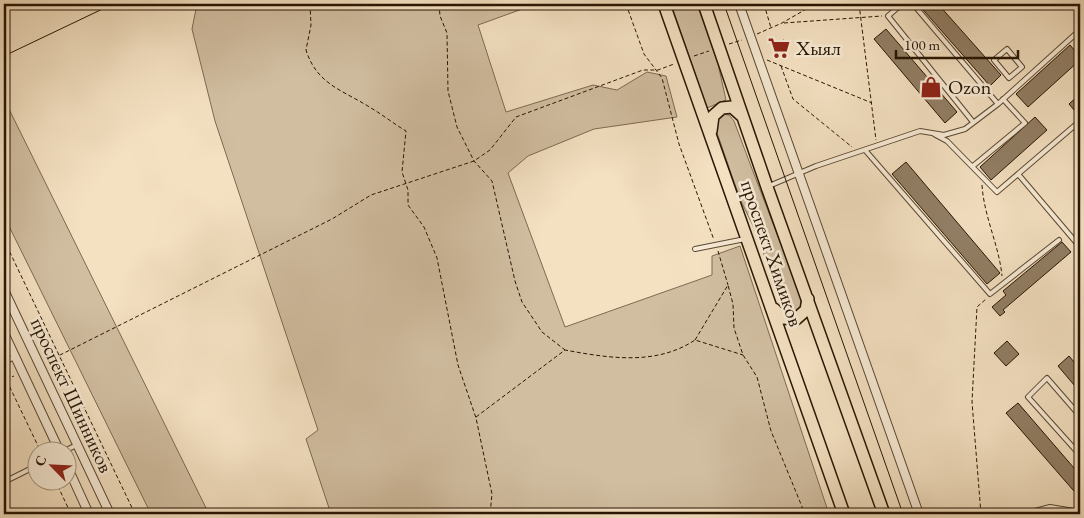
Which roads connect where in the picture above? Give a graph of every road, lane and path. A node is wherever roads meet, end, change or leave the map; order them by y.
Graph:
1 (310, 4) edge
2 (438, 4) edge
3 (626, 4) edge
4 (664, 4) edge
5 (704, 4) edge
6 (739, 4) edge
7 (764, 4) edge
8 (815, 4) edge
9 (859, 4) edge
10 (902, 4) edge
11 (913, 4) edge
12 (888, 16) junction
13 (861, 17) junction
14 (782, 23) junction
15 (772, 28) junction
16 (1078, 32) edge
17 (751, 37) junction
18 (1080, 38) edge
19 (758, 56) junction
20 (684, 60) junction
21 (781, 66) junction
22 (1021, 68) junction
23 (658, 70) junction
24 (1027, 76) junction
25 (1003, 99) junction
26 (873, 104) junction
27 (998, 104) junction
28 (743, 118) junction
29 (1080, 121) edge
30 (973, 122) junction
31 (931, 133) junction
32 (711, 137) junction
33 (876, 146) junction
34 (865, 150) junction
35 (859, 152) junction
36 (474, 161) junction
37 (973, 166) junction
38 (799, 174) junction
39 (1018, 174) junction
40 (982, 175) junction
41 (406, 184) junction
42 (767, 187) junction
43 (747, 238) junction
44 (4, 240) edge
45 (1059, 240) dead end
46 (715, 242) dead end
47 (1080, 247) edge
48 (695, 249) dead end
49 (718, 250) dead end
50 (1003, 284) junction
51 (728, 285) junction
52 (4, 290) edge
53 (990, 294) junction
54 (808, 297) junction
55 (771, 306) junction
56 (4, 333) edge
57 (695, 340) junction
58 (565, 350) junction
59 (59, 355) junction
60 (743, 355) junction
61 (15, 357) junction
62 (4, 362) edge
63 (40, 365) junction
64 (23, 373) junction
65 (4, 375) edge
66 (6, 379) junction
67 (1080, 416) edge
68 (476, 418) junction
69 (35, 440) edge
70 (54, 440) edge
71 (75, 440) edge
72 (78, 447) edge
73 (1080, 456) edge
74 (28, 470) edge
75 (4, 482) edge
76 (78, 489) edge
77 (60, 490) edge
78 (1037, 512) edge
79 (1080, 512) edge
80 (71, 514) edge
81 (90, 514) edge
82 (110, 514) edge
83 (135, 514) edge
84 (490, 514) edge
85 (804, 514) edge
86 (844, 514) edge
87 (884, 514) edge
88 (919, 514) edge
89 (981, 514) edge
90 (1023, 514) edge

1 - 41 path
2 - 36 path
3 - 23 path
4 - 20 main road, проспект Химиков
5 - 28 main road, проспект Химиков
6 - 17 street
7 - 15 path
8 - 14 path
9 - 13 path
10 - 12 lane
11 - 27 lane
12 - 13 path
12 - 30 lane
13 - 14 path
13 - 26 path
14 - 15 path
15 - 17 path
16 - 18 lane
16 - 24 lane
17 - 19 street
19 - 21 path
19 - 38 street
20 - 23 path
20 - 32 main road, проспект Химиков
21 - 26 path
21 - 35 path
22 - 22 lane
22 - 24 lane
23 - 36 path
23 - 46 path
24 - 25 lane
25 - 27 lane
25 - 37 lane
26 - 33 path
27 - 30 lane
28 - 32 main road
28 - 42 main road, проспект Химиков
29 - 39 lane
30 - 31 lane
31 - 33 lane
31 - 37 lane
32 - 43 main road, проспект Химиков
33 - 34 lane
34 - 35 lane
34 - 53 lane
35 - 38 lane
36 - 41 path
36 - 58 path
37 - 40 lane
38 - 42 lane
38 - 88 street
39 - 40 lane
39 - 47 lane
40 - 50 path
41 - 59 path
41 - 68 path
42 - 54 main road, проспект Химиков
43 - 48 lane
43 - 55 main road, проспект Химиков
44 - 59 path
45 - 50 lane
49 - 51 path
50 - 53 lane
51 - 57 path
51 - 60 path
52 - 63 street, проспект Шинников
53 - 89 path
54 - 55 main road
54 - 87 main road, проспект Химиков
55 - 86 main road, проспект Химиков
56 - 61 street, проспект Шинников
57 - 58 path
57 - 60 path
58 - 68 path
59 - 63 path
59 - 83 path
60 - 85 path
61 - 62 lane
61 - 64 street, проспект Шинников
63 - 71 street, проспект Шинников
64 - 66 path
64 - 70 street, проспект Шинников
65 - 66 path
66 - 69 path
67 - 73 lane
68 - 84 path
72 - 82 street, проспект Шинников
74 - 75 lane
76 - 81 street, проспект Шинников
77 - 80 path
78 - 79 lane
78 - 90 lane

